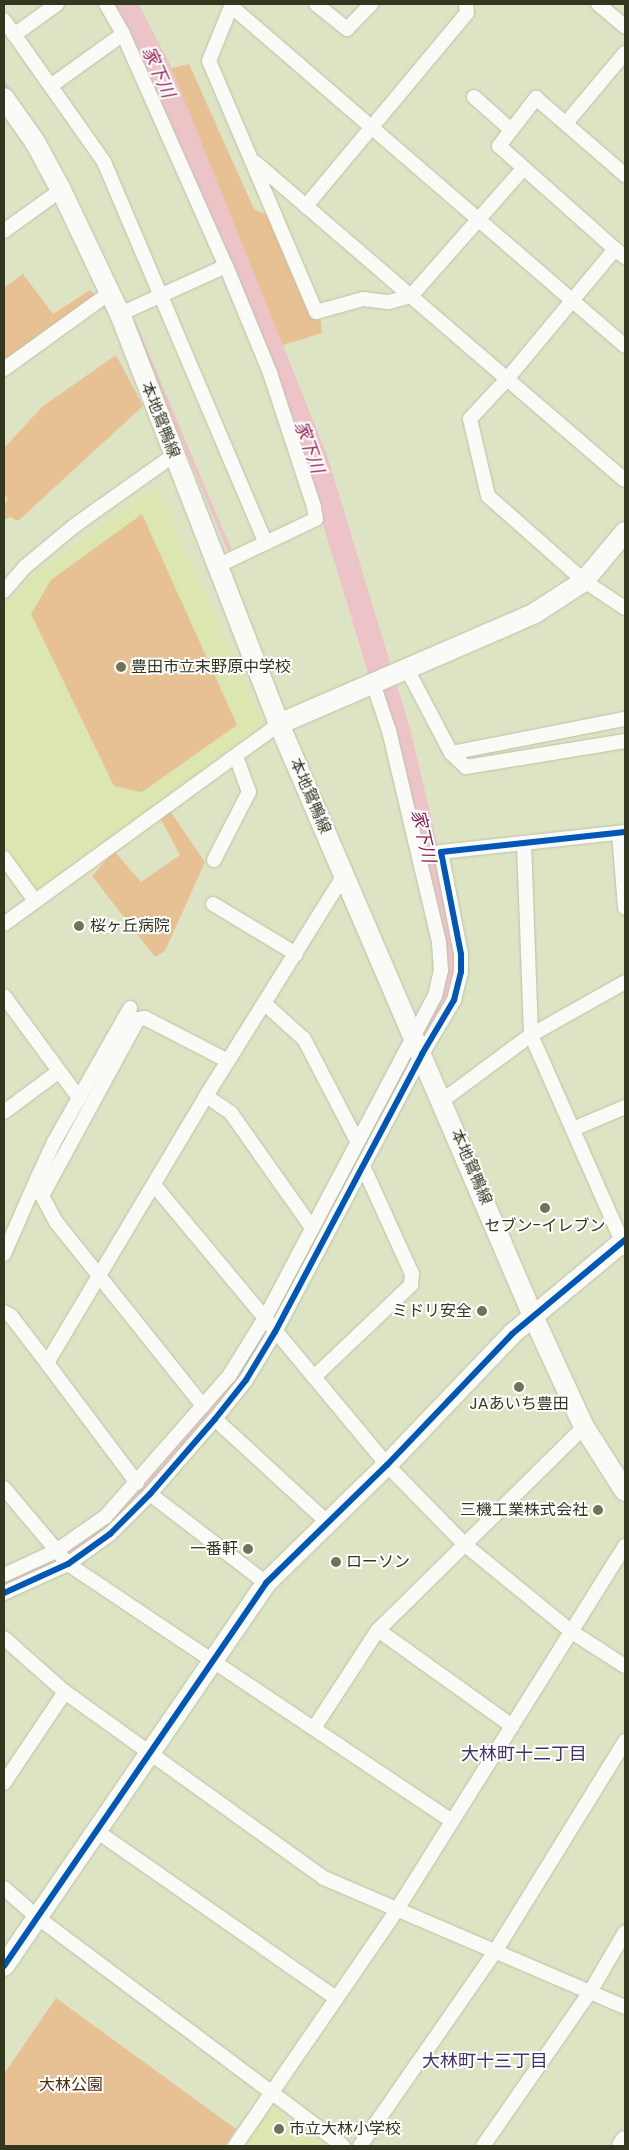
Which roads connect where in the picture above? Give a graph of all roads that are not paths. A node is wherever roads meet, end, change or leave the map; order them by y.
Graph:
1 (57, 4) edge
2 (106, 4) edge
3 (316, 4) edge
4 (370, 4) edge
5 (466, 4) edge
6 (598, 4) edge
7 (231, 5) edge
8 (4, 20) edge
9 (625, 27) edge
10 (123, 34) junction
11 (14, 35) junction
12 (625, 54) edge
13 (52, 86) junction
14 (474, 97) dead end
15 (4, 98) edge
16 (567, 122) junction
17 (372, 125) junction
18 (510, 129) junction
19 (254, 161) junction
20 (523, 170) junction
21 (625, 175) edge
22 (61, 190) junction
23 (306, 206) junction
24 (480, 219) junction
25 (4, 231) edge
26 (620, 253) edge
27 (226, 266) junction
28 (108, 294) junction
29 (162, 295) junction
30 (411, 296) junction
31 (572, 299) junction
32 (120, 314) junction
33 (625, 346) edge
34 (4, 369) edge
35 (507, 380) junction
36 (174, 455) junction
37 (625, 480) edge
38 (625, 532) edge
39 (266, 543) junction
40 (217, 566) junction
41 (584, 581) junction
42 (4, 591) edge
43 (625, 608) edge
44 (408, 671) junction
45 (373, 683) junction
46 (625, 719) edge
47 (280, 724) junction
48 (625, 741) edge
49 (452, 753) junction
50 (236, 756) junction
51 (622, 832) edge
52 (524, 843) junction
53 (4, 858) edge
54 (214, 860) dead end
55 (344, 875) junction
56 (35, 901) junction
57 (213, 904) dead end
58 (625, 908) edge
59 (4, 924) edge
60 (296, 954) junction
61 (625, 982) edge
62 (4, 996) edge
63 (266, 1004) junction
64 (130, 1008) dead end
65 (413, 1033) junction
66 (531, 1035) junction
67 (422, 1054) junction
68 (228, 1061) junction
69 (58, 1072) junction
70 (206, 1096) junction
71 (79, 1098) junction
72 (443, 1100) junction
73 (625, 1107) edge
74 (4, 1112) edge
75 (573, 1129) junction
76 (358, 1140) junction
77 (363, 1166) junction
78 (42, 1182) junction
79 (154, 1185) junction
80 (312, 1228) junction
81 (624, 1244) edge
82 (4, 1254) edge
83 (100, 1277) junction
84 (4, 1312) edge
85 (534, 1316) junction
86 (265, 1318) junction
87 (275, 1332) junction
88 (47, 1363) junction
89 (314, 1378) junction
90 (203, 1406) junction
91 (215, 1419) junction
92 (584, 1427) junction
93 (386, 1465) junction
94 (138, 1483) junction
95 (4, 1488) edge
96 (625, 1491) edge
97 (150, 1494) junction
98 (326, 1522) junction
99 (464, 1544) junction
100 (625, 1546) edge
101 (56, 1551) junction
102 (68, 1564) junction
103 (4, 1575) edge
104 (266, 1582) junction
105 (4, 1593) edge
106 (378, 1630) junction
107 (572, 1632) junction
108 (4, 1638) edge
109 (214, 1659) junction
110 (625, 1666) edge
111 (65, 1692) junction
112 (512, 1726) junction
113 (314, 1728) junction
114 (625, 1741) edge
115 (150, 1752) junction
116 (8, 1766) edge
117 (4, 1783) edge
118 (452, 1821) junction
119 (98, 1832) junction
120 (4, 1888) edge
121 (396, 1910) junction
122 (37, 1917) junction
123 (625, 1932) edge
124 (496, 1950) junction
125 (4, 1966) edge
126 (590, 1992) junction
127 (336, 1998) junction
128 (625, 2007) edge
129 (271, 2093) junction
130 (625, 2141) edge
131 (235, 2146) edge
132 (343, 2146) edge
133 (360, 2146) edge
134 (483, 2146) edge
135 (622, 2146) edge

1 - 11 street
2 - 10 street
3 - 4 street
5 - 17 street
6 - 9 street
7 - 17 street
7 - 19 street
8 - 11 street
10 - 13 street
10 - 27 street
11 - 13 street
12 - 16 street
13 - 29 street
14 - 18 street
15 - 22 main road, 本地鴛鴨線
16 - 18 street
16 - 21 street
17 - 23 street
17 - 24 street
18 - 20 street
19 - 23 street
19 - 30 street
20 - 24 street
20 - 26 street
22 - 25 street
22 - 28 main road, 本地鴛鴨線
23 - 30 street
24 - 30 street
24 - 31 street
26 - 31 street
27 - 29 street
27 - 39 street
28 - 32 main road, 本地鴛鴨線
28 - 34 street
29 - 32 street
29 - 39 street
30 - 35 street
31 - 33 street
31 - 35 street
32 - 36 main road, 本地鴛鴨線
35 - 37 street
35 - 41 street
36 - 40 main road, 本地鴛鴨線
36 - 42 street
38 - 41 main road
39 - 40 street
40 - 47 main road, 本地鴛鴨線
41 - 43 street
41 - 44 main road
44 - 45 main road
44 - 49 street
45 - 47 main road
45 - 65 street
46 - 49 street
47 - 50 street
47 - 55 main road, 本地鴛鴨線
48 - 49 street
50 - 54 street
50 - 56 street
51 - 52 street
51 - 58 street
52 - 66 street
52 - 67 street
53 - 56 street
55 - 60 street
55 - 65 main road, 本地鴛鴨線
56 - 59 street
57 - 60 street
60 - 63 street
61 - 66 street
62 - 69 street
63 - 68 street
63 - 76 street
64 - 71 street
65 - 67 main road, 本地鴛鴨線
65 - 76 street
66 - 72 street
66 - 75 street
67 - 72 main road, 本地鴛鴨線
67 - 77 street
68 - 70 street
68 - 78 street
69 - 71 street
69 - 74 street
70 - 79 street
70 - 80 street
71 - 78 street
72 - 85 main road, 本地鴛鴨線
73 - 75 street
75 - 81 street
76 - 80 street
77 - 87 street
77 - 89 street
78 - 82 street
78 - 83 street
79 - 83 street
79 - 86 street
80 - 86 street
81 - 85 main road
83 - 88 street
83 - 90 street
84 - 88 street
85 - 92 main road, 本地鴛鴨線
85 - 93 main road
86 - 87 street
86 - 90 street
87 - 89 street
87 - 91 street
88 - 94 street
89 - 93 street
90 - 94 street
91 - 97 street
91 - 98 street
92 - 96 main road, 本地鴛鴨線
92 - 99 street
93 - 98 main road
93 - 99 street
94 - 101 street
95 - 101 street
97 - 102 street
97 - 104 street
98 - 104 main road
99 - 106 street
99 - 107 street
100 - 107 street
101 - 102 street
101 - 103 street
102 - 105 street
102 - 109 street
104 - 109 main road
106 - 112 street
106 - 113 street
107 - 110 street
107 - 112 street
108 - 111 street
109 - 113 street
109 - 115 main road
111 - 115 street
111 - 116 street
112 - 118 street
113 - 118 street
114 - 124 street
115 - 119 main road
115 - 121 street
116 - 117 street
118 - 121 street
119 - 122 main road
119 - 127 street
120 - 122 street
121 - 124 street
121 - 127 street
122 - 125 main road
122 - 129 street
123 - 126 street
124 - 126 street
124 - 133 street
126 - 128 street
126 - 134 street
127 - 129 street
129 - 131 street
129 - 132 street
130 - 135 main road

